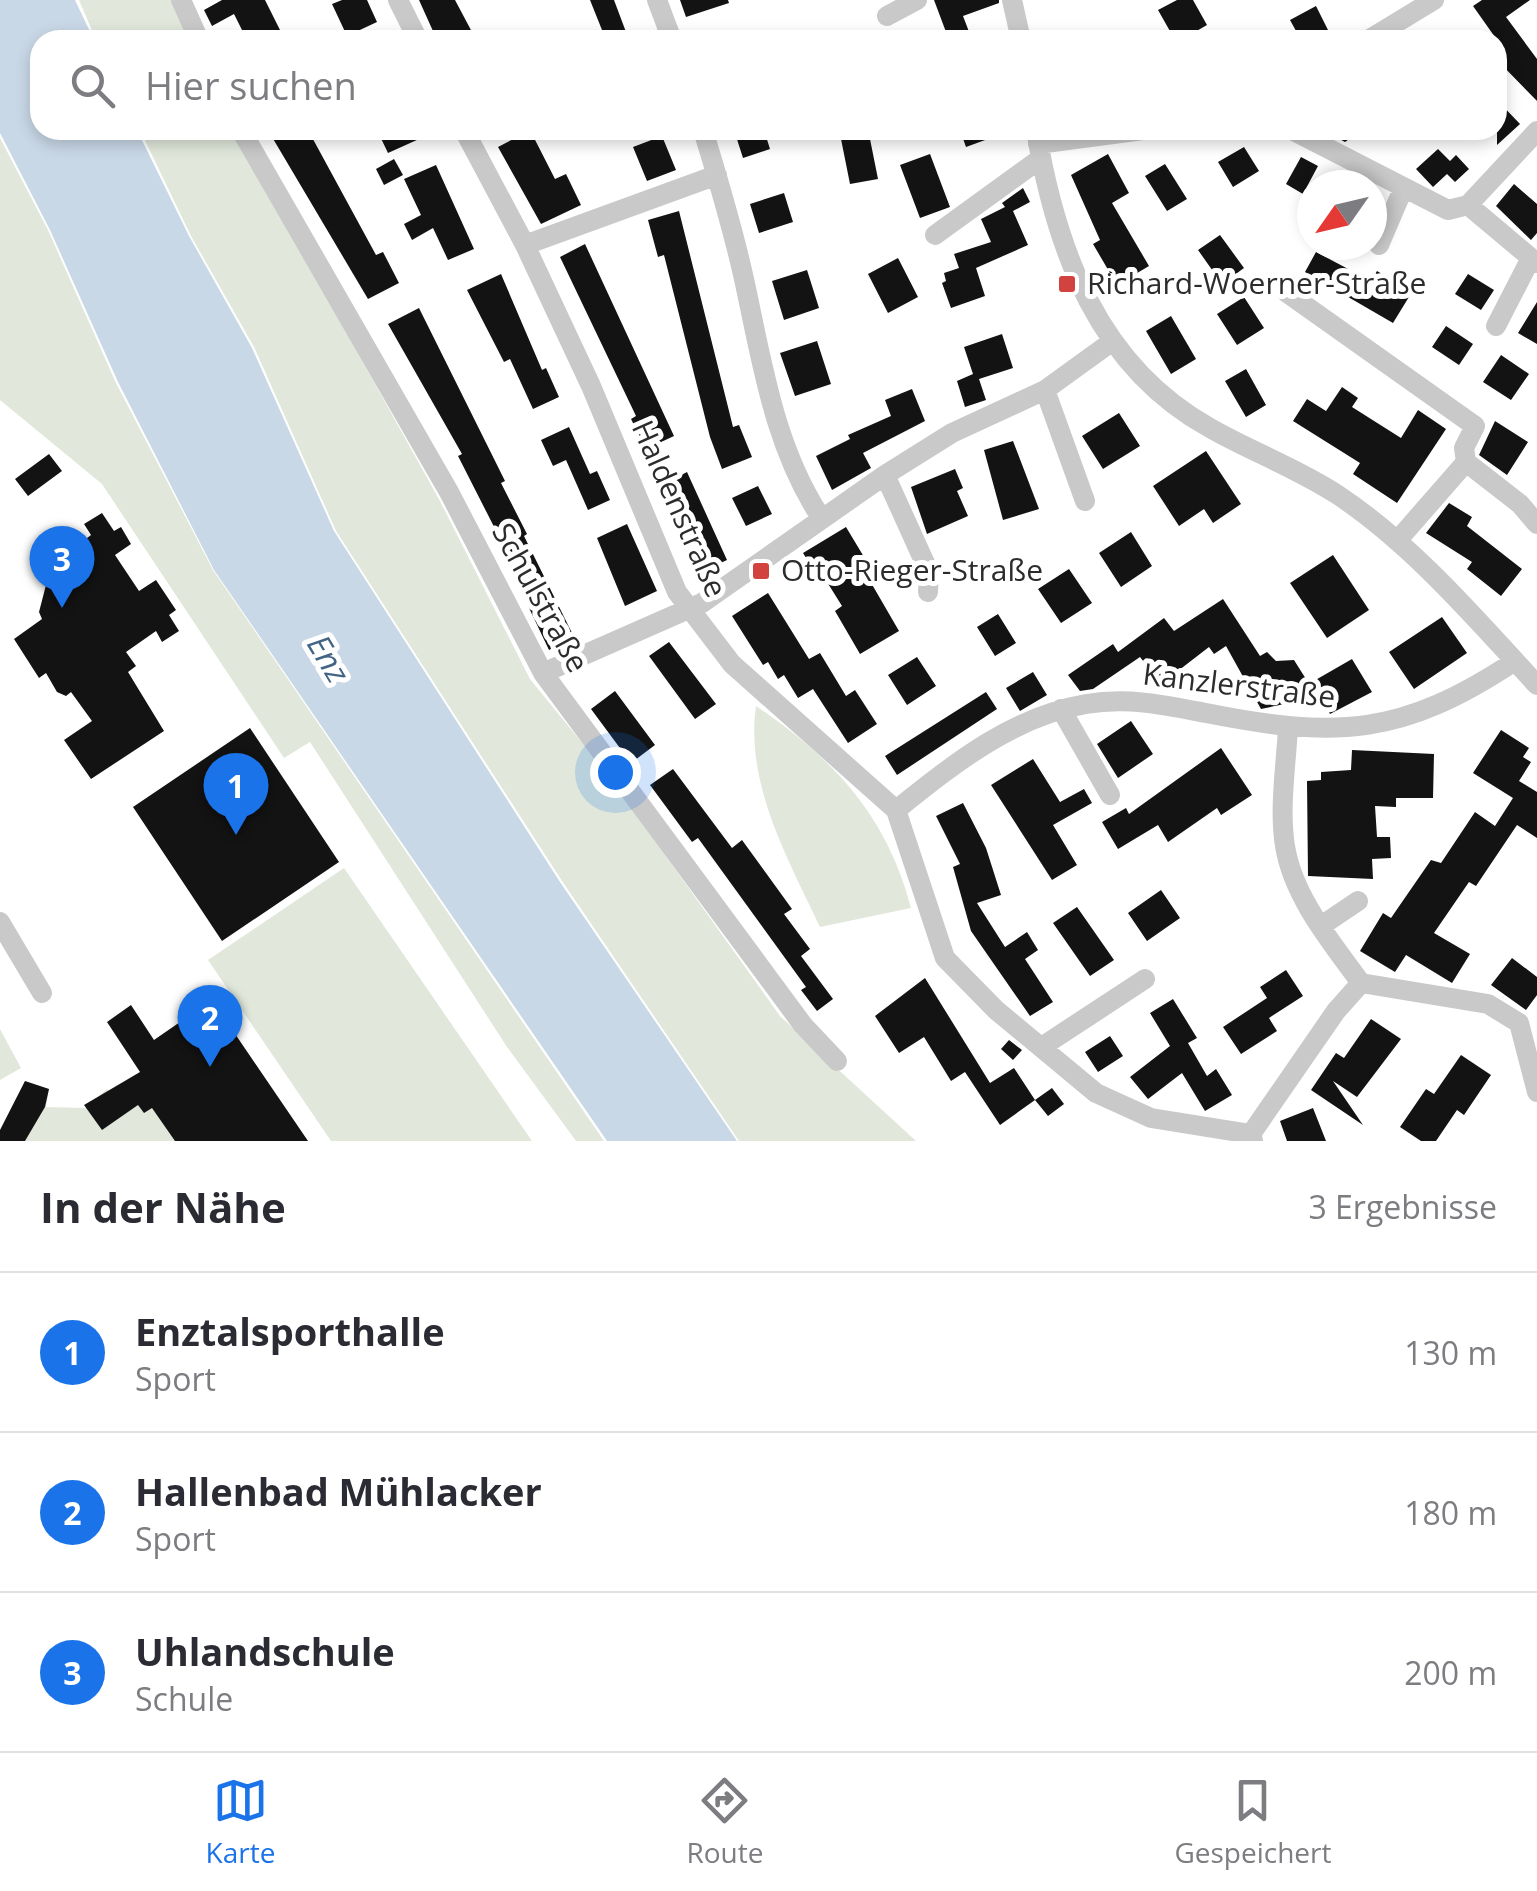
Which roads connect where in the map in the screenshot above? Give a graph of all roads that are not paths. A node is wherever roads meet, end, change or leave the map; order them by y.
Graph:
1 (181, 0) edge
2 (398, 0) edge
3 (657, 0) edge
4 (916, 0) edge
5 (1012, 0) edge
6 (1434, 0) edge
7 (887, 16) dead end
8 (194, 30) edge
9 (413, 30) edge
10 (668, 30) edge
11 (1019, 30) edge
12 (1384, 30) edge
13 (1537, 131) edge
14 (247, 140) edge
15 (469, 140) edge
16 (706, 140) edge
17 (1068, 140) edge
18 (1311, 140) edge
19 (1038, 144) edge
20 (717, 174) junction
21 (1403, 189) junction
22 (1468, 205) junction
23 (1387, 226) edge
24 (935, 235) dead end
25 (525, 245) junction
26 (1534, 261) edge
27 (1286, 292) dead end
28 (1496, 326) dead end
29 (1110, 343) junction
30 (1045, 390) junction
31 (1466, 462) junction
32 (886, 475) junction
33 (1085, 502) dead end
34 (822, 519) junction
35 (1537, 524) edge
36 (1397, 541) junction
37 (928, 592) dead end
38 (688, 610) junction
39 (1515, 661) junction
40 (543, 673) junction
41 (1537, 685) edge
42 (1061, 709) junction
43 (1288, 728) junction
44 (1110, 795) dead end
45 (896, 810) junction
46 (1358, 901) dead end
47 (0, 922) edge
48 (1321, 926) junction
49 (1145, 979) dead end
50 (1362, 983) junction
51 (42, 993) dead end
52 (1528, 1017) edge
53 (1043, 1046) junction
54 (837, 1061) dead end
55 (1537, 1092) edge
56 (1252, 1137) edge

1 - 8 street
2 - 9 street
3 - 10 street
4 - 7 street
5 - 11 street
6 - 12 street
13 - 22 street
14 - 40 street, Schulstraße
15 - 25 street, Haldenstraße
16 - 20 street
17 - 19 street
18 - 21 street
19 - 24 street
19 - 29 street
20 - 25 street
20 - 34 street
21 - 22 street
21 - 23 street
22 - 26 street
25 - 38 street, Haldenstraße
26 - 28 street
27 - 31 street
29 - 30 street
29 - 36 street
30 - 32 street
30 - 33 street
31 - 35 street
31 - 36 street
32 - 34 street
32 - 37 street
34 - 38 street
36 - 39 street
38 - 40 street
38 - 45 street, Haldenstraße
39 - 41 street
39 - 43 street, Kanzlerstraße
40 - 54 street, Schulstraße
42 - 43 street, Kanzlerstraße
42 - 44 street
42 - 45 street, Kanzlerstraße
43 - 48 street
45 - 53 street
46 - 48 street
47 - 51 street
48 - 50 street
49 - 53 street
50 - 52 street
50 - 56 street
52 - 55 street
53 - 56 street

